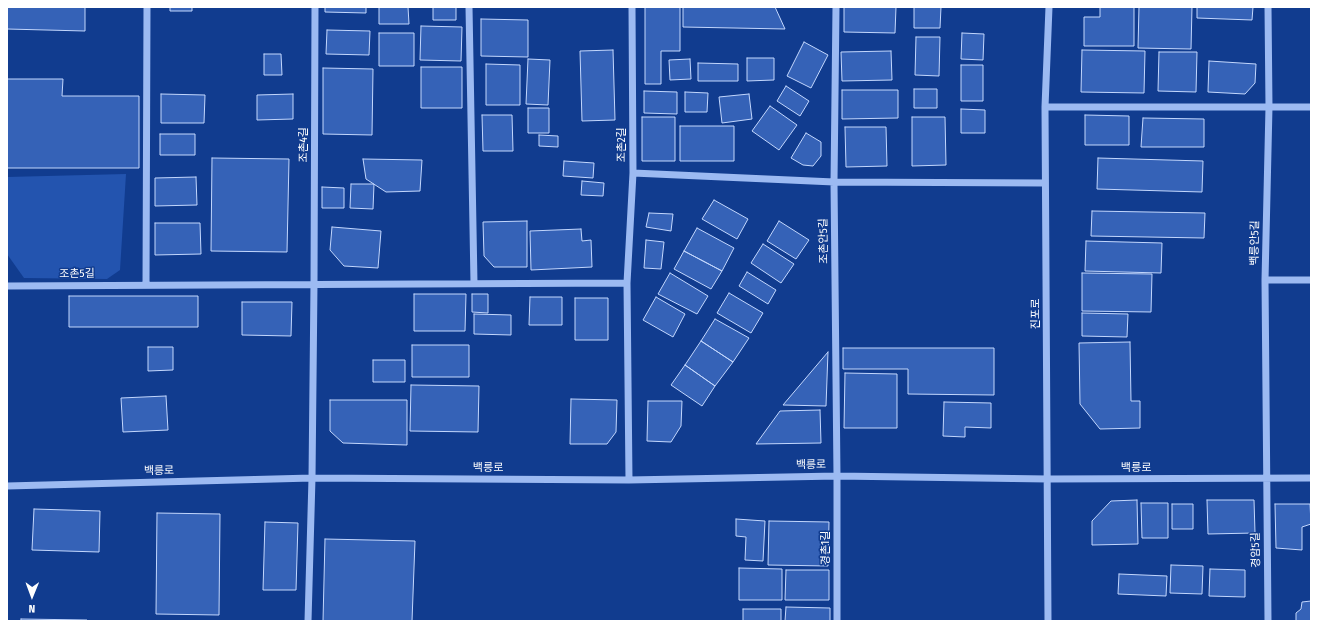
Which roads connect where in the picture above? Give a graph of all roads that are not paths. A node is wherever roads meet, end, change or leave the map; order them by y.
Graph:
1 (147, 7) edge
2 (315, 7) edge
3 (469, 7) edge
4 (632, 7) edge
5 (836, 7) edge
6 (1049, 7) edge
7 (1268, 7) edge
8 (1045, 106) junction
9 (1268, 107) junction
10 (1311, 107) edge
11 (633, 173) junction
12 (834, 182) junction
13 (1046, 183) junction
14 (1265, 280) junction
15 (1311, 280) edge
16 (474, 283) junction
17 (627, 283) junction
18 (314, 284) junction
19 (146, 285) junction
20 (7, 286) edge
21 (838, 476) junction
22 (312, 478) junction
23 (1311, 478) edge
24 (1048, 479) junction
25 (1267, 479) junction
26 (629, 480) junction
27 (7, 486) edge
28 (308, 621) edge
29 (838, 621) edge
30 (1048, 621) edge
31 (1268, 621) edge

1 - 19 street
2 - 18 street, 조촌4길
3 - 16 street
4 - 11 street, 조촌2길
5 - 12 street, 조촌안5길
6 - 8 street, 진포로
7 - 9 street, 백릉안5길
8 - 9 street
8 - 13 street, 진포로
9 - 10 street
9 - 14 street, 백릉안5길
11 - 12 street
11 - 17 street, 조촌2길
12 - 13 street
12 - 21 street, 조촌안5길
13 - 24 street, 진포로
14 - 15 street
14 - 25 street, 백릉안5길
16 - 17 street
16 - 18 street
17 - 26 street, 조촌2길
18 - 19 street
18 - 22 street, 조촌4길
19 - 20 street, 조촌5길
21 - 24 street, 백릉로
21 - 26 street, 백릉로
21 - 29 street, 경촌1길
22 - 26 street, 백릉로
22 - 27 street, 백릉로
22 - 28 street
23 - 25 street, 백릉로
24 - 25 street, 백릉로
24 - 30 street, 진포로
25 - 31 street, 경암5길

